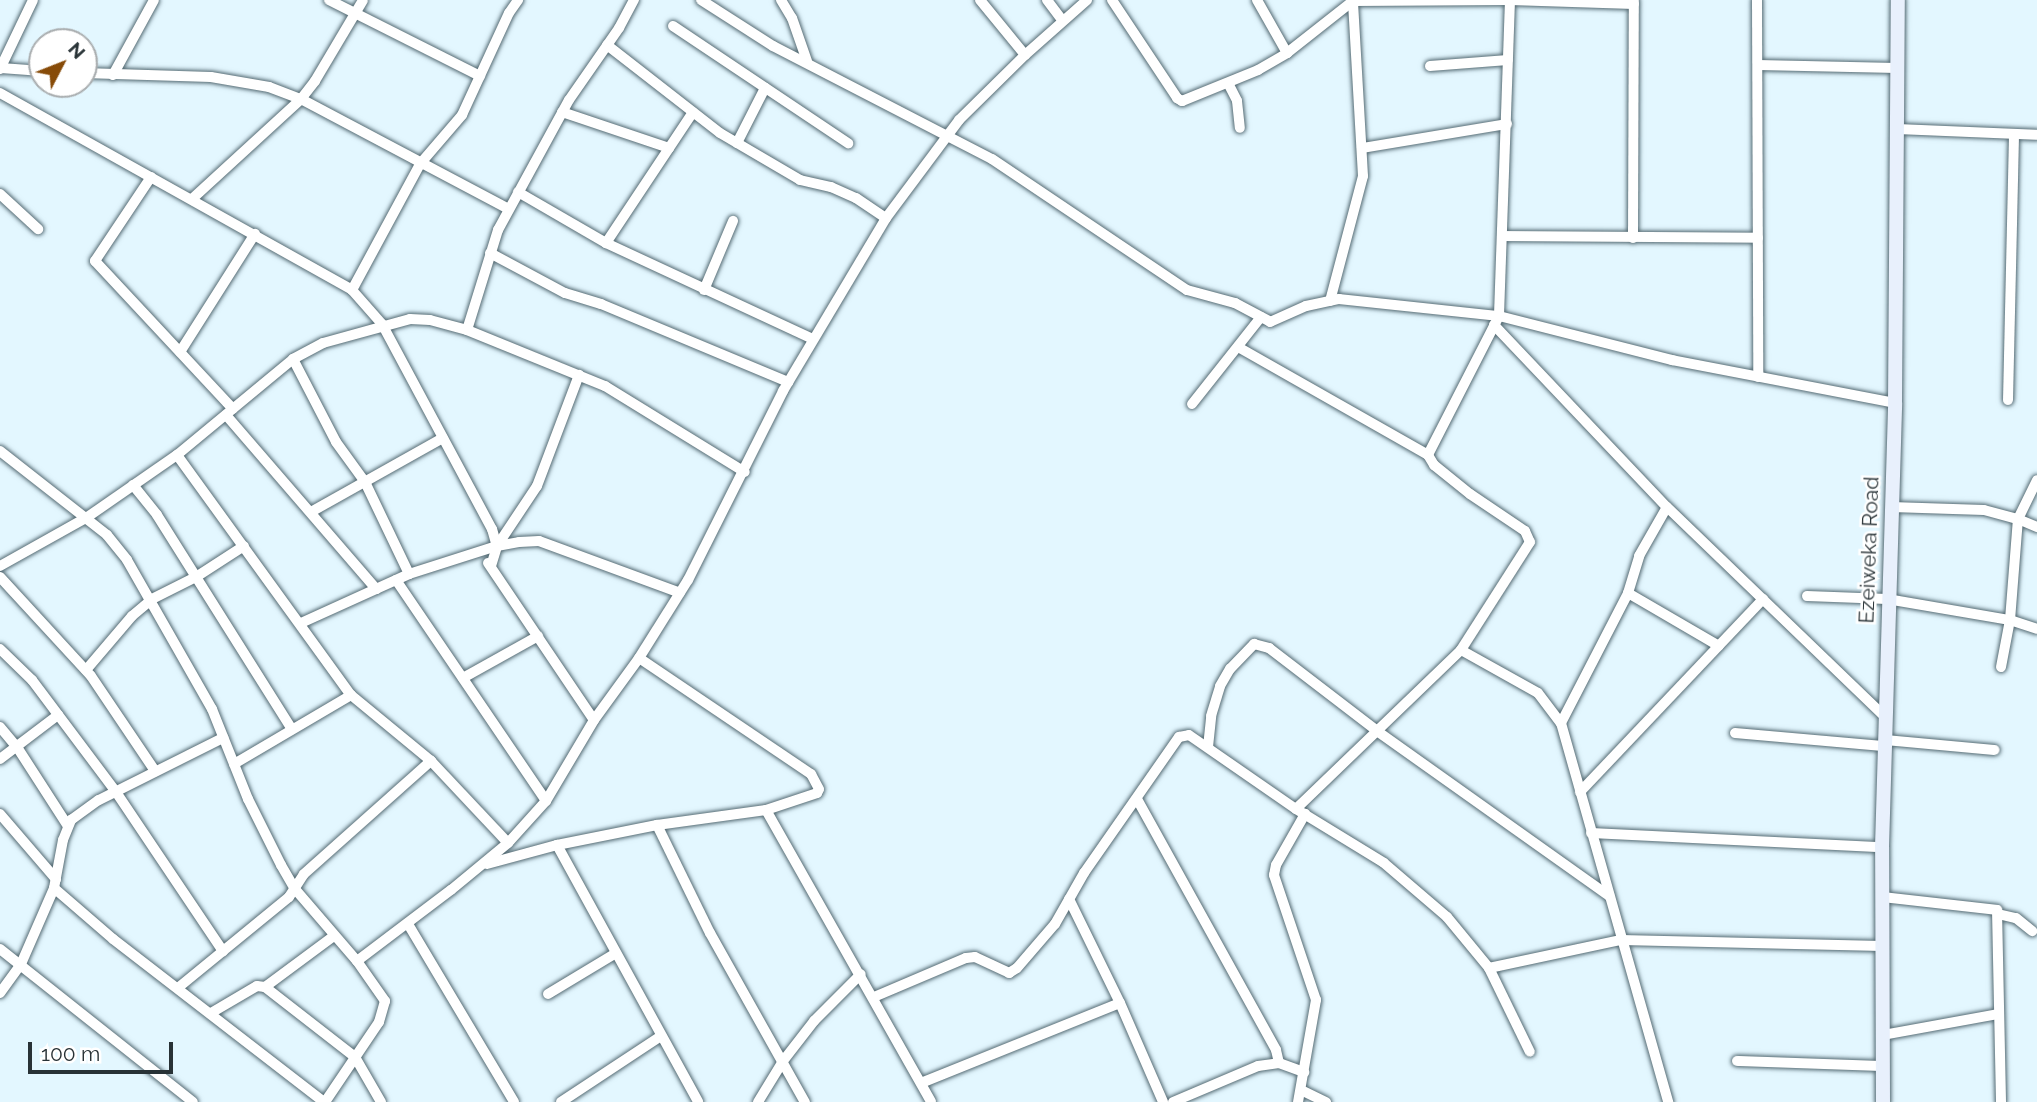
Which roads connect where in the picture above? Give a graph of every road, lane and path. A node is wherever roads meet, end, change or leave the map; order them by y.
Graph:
1 (33, 0) edge
2 (154, 0) edge
3 (329, 0) edge
4 (363, 0) edge
5 (518, 0) edge
6 (634, 0) edge
7 (701, 0) edge
8 (781, 0) edge
9 (980, 0) edge
10 (1046, 0) edge
11 (1087, 0) edge
12 (1112, 0) edge
13 (1257, 0) edge
14 (1354, 0) edge
15 (1510, 0) edge
16 (1757, 0) edge
17 (1898, 0) edge
18 (1565, 2) edge
19 (1634, 2) edge
20 (355, 12) junction
21 (1063, 21) junction
22 (673, 26) dead end
23 (607, 45) junction
24 (1287, 53) junction
25 (1025, 55) junction
26 (1508, 60) junction
27 (807, 61) junction
28 (1758, 65) junction
29 (1430, 66) dead end
30 (1897, 68) junction
31 (0, 69) edge
32 (28, 70) edge
33 (98, 74) edge
34 (113, 75) junction
35 (480, 76) junction
36 (1228, 83) junction
37 (765, 88) junction
38 (0, 93) edge
39 (301, 99) junction
40 (562, 112) junction
41 (694, 112) junction
42 (1507, 124) junction
43 (1240, 128) dead end
44 (1896, 129) junction
45 (2014, 134) junction
46 (2037, 135) edge
47 (946, 138) junction
48 (737, 143) junction
49 (848, 143) dead end
50 (670, 148) junction
51 (1362, 148) junction
52 (421, 164) junction
53 (151, 177) junction
54 (518, 192) junction
55 (0, 194) edge
56 (192, 199) junction
57 (509, 209) junction
58 (886, 218) junction
59 (733, 221) dead end
60 (38, 229) dead end
61 (256, 234) junction
62 (1503, 236) junction
63 (1633, 238) junction
64 (1758, 238) junction
65 (607, 243) junction
66 (490, 253) junction
67 (352, 290) junction
68 (704, 290) junction
69 (1331, 301) junction
70 (1261, 317) junction
71 (1497, 320) junction
72 (382, 324) junction
73 (467, 330) junction
74 (813, 339) junction
75 (1238, 347) junction
76 (180, 352) junction
77 (293, 359) junction
78 (579, 375) junction
79 (1758, 377) junction
80 (788, 382) junction
81 (2008, 400) dead end
82 (1895, 403) junction
83 (1192, 404) dead end
84 (229, 412) junction
85 (443, 438) junction
86 (0, 451) edge
87 (177, 455) junction
88 (1428, 455) junction
89 (744, 472) junction
90 (2037, 480) edge
91 (365, 482) junction
92 (133, 485) junction
93 (1667, 507) junction
94 (1891, 507) junction
95 (311, 512) junction
96 (86, 518) junction
97 (2018, 519) junction
98 (2037, 527) edge
99 (244, 546) junction
100 (497, 546) junction
101 (481, 551) junction
102 (5, 565) edge
103 (491, 566) junction
104 (410, 574) junction
105 (0, 577) edge
106 (195, 578) junction
107 (396, 580) junction
108 (376, 589) junction
109 (680, 593) junction
110 (1629, 593) junction
111 (1807, 596) dead end
112 (152, 599) junction
113 (1763, 599) junction
114 (1887, 599) junction
115 (2010, 620) junction
116 (301, 623) junction
117 (2037, 629) edge
118 (538, 636) junction
119 (1719, 646) junction
120 (0, 649) edge
121 (1461, 650) junction
122 (639, 658) junction
123 (2001, 667) dead end
124 (86, 670) junction
125 (463, 678) junction
126 (351, 695) junction
127 (58, 715) junction
128 (1886, 718) junction
129 (594, 720) junction
130 (1561, 723) junction
131 (0, 727) edge
132 (292, 729) junction
133 (1377, 731) junction
134 (1735, 733) dead end
135 (223, 738) junction
136 (1885, 743) junction
137 (17, 747) junction
138 (1208, 747) junction
139 (1995, 750) dead end
140 (0, 759) edge
141 (430, 761) junction
142 (234, 764) junction
143 (156, 771) junction
144 (116, 792) junction
145 (1580, 792) junction
146 (1137, 799) junction
147 (546, 801) junction
148 (766, 810) junction
149 (1301, 812) junction
150 (0, 814) edge
151 (657, 825) junction
152 (68, 826) junction
153 (1591, 833) junction
154 (508, 843) junction
155 (556, 845) junction
156 (1882, 847) junction
157 (481, 865) junction
158 (55, 883) junction
159 (295, 889) junction
160 (1609, 896) junction
161 (1883, 897) junction
162 (1069, 899) junction
163 (1998, 914) junction
164 (408, 924) junction
165 (2032, 931) dead end
166 (334, 936) junction
167 (1621, 940) junction
168 (1882, 946) junction
169 (0, 949) edge
170 (223, 951) junction
171 (616, 953) junction
172 (357, 961) junction
173 (21, 964) junction
174 (1489, 968) junction
175 (861, 974) junction
176 (179, 987) junction
177 (265, 987) junction
178 (0, 993) edge
179 (548, 994) dead end
180 (874, 997) junction
181 (1120, 1003) junction
182 (211, 1013) junction
183 (1998, 1014) junction
184 (1883, 1035) junction
185 (661, 1036) junction
186 (1530, 1052) dead end
187 (355, 1057) junction
188 (783, 1060) junction
189 (1737, 1061) dead end
190 (1279, 1063) junction
191 (1883, 1066) junction
192 (1304, 1072) junction
193 (921, 1083) junction
194 (1301, 1090) junction
195 (193, 1102) edge
196 (325, 1102) edge
197 (381, 1102) edge
198 (514, 1102) edge
199 (561, 1102) edge
200 (698, 1102) edge
201 (758, 1102) edge
202 (805, 1102) edge
203 (931, 1102) edge
204 (1163, 1102) edge
205 (1173, 1102) edge
206 (1298, 1102) edge
207 (1326, 1102) edge
208 (1668, 1102) edge
209 (1883, 1102) edge
210 (2001, 1102) edge

1 - 31 street
2 - 34 street
3 - 20 street
4 - 20 street
5 - 35 street
6 - 23 street
7 - 27 street
8 - 27 street
9 - 25 street
10 - 21 street
11 - 21 street
12 - 36 street
13 - 24 street
14 - 15 street
14 - 24 street
14 - 51 street
15 - 18 street
15 - 26 street
16 - 28 street
17 - 30 main road, Ezeiweka Road
18 - 19 street
19 - 63 street
20 - 35 street
20 - 39 street
21 - 25 street
22 - 37 street
23 - 40 street
23 - 41 street
24 - 36 street
25 - 47 street
26 - 29 street
26 - 42 street
27 - 47 street
28 - 30 street
28 - 64 street
30 - 44 main road, Ezeiweka Road
31 - 32 street
33 - 34 street
34 - 39 street
35 - 52 street
36 - 43 street
37 - 48 street
37 - 49 street
38 - 53 street
39 - 52 street
39 - 56 street
40 - 50 street
40 - 54 street
41 - 48 street
41 - 50 street
42 - 51 street
42 - 62 street
44 - 45 street
44 - 82 main road, Ezeiweka Road
45 - 46 street
45 - 81 street
47 - 58 street
47 - 70 street
48 - 58 street
50 - 65 street
51 - 69 street
52 - 57 street
52 - 67 street
53 - 56 street
53 - 76 street
54 - 57 street
54 - 65 street
55 - 60 street
56 - 61 street
57 - 66 street
58 - 74 street
59 - 68 street
61 - 67 street
61 - 76 street
62 - 63 street
62 - 71 street
63 - 64 street
64 - 79 street
65 - 68 street
66 - 73 street
66 - 80 street
67 - 72 street
68 - 74 street
69 - 70 street
69 - 71 street
70 - 75 street
71 - 79 street
71 - 88 street
71 - 93 street
72 - 73 street
72 - 77 street
72 - 85 street
73 - 78 street
74 - 80 street
75 - 83 street
75 - 88 street
76 - 84 street
77 - 84 street
77 - 91 street
78 - 89 street
78 - 100 street
79 - 82 street
80 - 89 street
82 - 94 main road, Ezeiweka Road
84 - 87 street
84 - 95 street
85 - 91 street
85 - 100 street
86 - 96 street
87 - 92 street
87 - 99 street
88 - 121 street
89 - 109 street
90 - 97 street
91 - 95 street
91 - 104 street
92 - 96 street
92 - 106 street
93 - 110 street
93 - 113 street
94 - 97 street
94 - 114 main road, Ezeiweka Road
95 - 108 street
96 - 102 street
96 - 112 street
97 - 98 street
97 - 115 street
99 - 106 street
99 - 116 street
100 - 101 street
100 - 103 street
100 - 109 street
101 - 103 street
101 - 104 street
102 - 105 street
103 - 118 street
104 - 107 street
105 - 124 street
106 - 112 street
106 - 132 street
107 - 108 street
107 - 125 street
108 - 116 street
109 - 122 street
110 - 119 street
110 - 130 street
111 - 114 street
112 - 124 street
112 - 135 street
113 - 119 street
113 - 128 street
114 - 115 street
114 - 128 main road, Ezeiweka Road
115 - 117 street
115 - 123 street
116 - 126 street
118 - 125 street
118 - 129 street
119 - 145 street
120 - 127 street
121 - 130 street
121 - 133 street
122 - 129 street
122 - 148 street
124 - 143 street
125 - 147 street
126 - 132 street
126 - 141 street
127 - 137 street
127 - 144 street
128 - 136 main road, Ezeiweka Road
129 - 147 street
130 - 145 street
131 - 137 street
132 - 142 street
133 - 138 street
133 - 149 street
133 - 160 street
134 - 136 street
135 - 142 street
135 - 143 street
136 - 139 street
136 - 156 main road, Ezeiweka Road
137 - 140 street
137 - 152 street
138 - 146 street
138 - 149 street
141 - 154 street
141 - 159 street
142 - 159 street
143 - 144 street
144 - 152 street
144 - 170 street
145 - 153 street
146 - 162 street
146 - 190 street
147 - 154 street
148 - 151 street
148 - 175 street
149 - 174 street
149 - 192 street
150 - 158 street
151 - 155 street
151 - 188 street
152 - 158 street
153 - 156 street
153 - 160 street
154 - 157 street
155 - 157 street
155 - 171 street
156 - 161 main road, Ezeiweka Road
157 - 164 street
158 - 173 street
158 - 176 street
159 - 166 street
159 - 170 street
160 - 167 street
161 - 163 street
161 - 168 main road, Ezeiweka Road
162 - 180 street
162 - 181 street
163 - 165 street
163 - 183 street
164 - 172 street
164 - 198 street
166 - 172 street
166 - 177 street
167 - 168 street
167 - 174 street
167 - 208 street
168 - 184 main road, Ezeiweka Road
169 - 173 street
170 - 176 street
171 - 179 street
171 - 185 street
172 - 187 street
173 - 178 street
173 - 195 street
174 - 186 street
175 - 180 street
175 - 188 street
176 - 182 street
177 - 182 street
177 - 187 street
180 - 193 street
181 - 193 street
181 - 204 street
182 - 196 street
183 - 184 street
183 - 210 street
184 - 191 main road, Ezeiweka Road
185 - 199 street
185 - 200 street
187 - 196 street
187 - 197 street
188 - 201 street
188 - 202 street
189 - 191 street
190 - 192 street
190 - 205 street
191 - 209 main road, Ezeiweka Road
192 - 194 street
193 - 203 street
194 - 206 street
194 - 207 street

